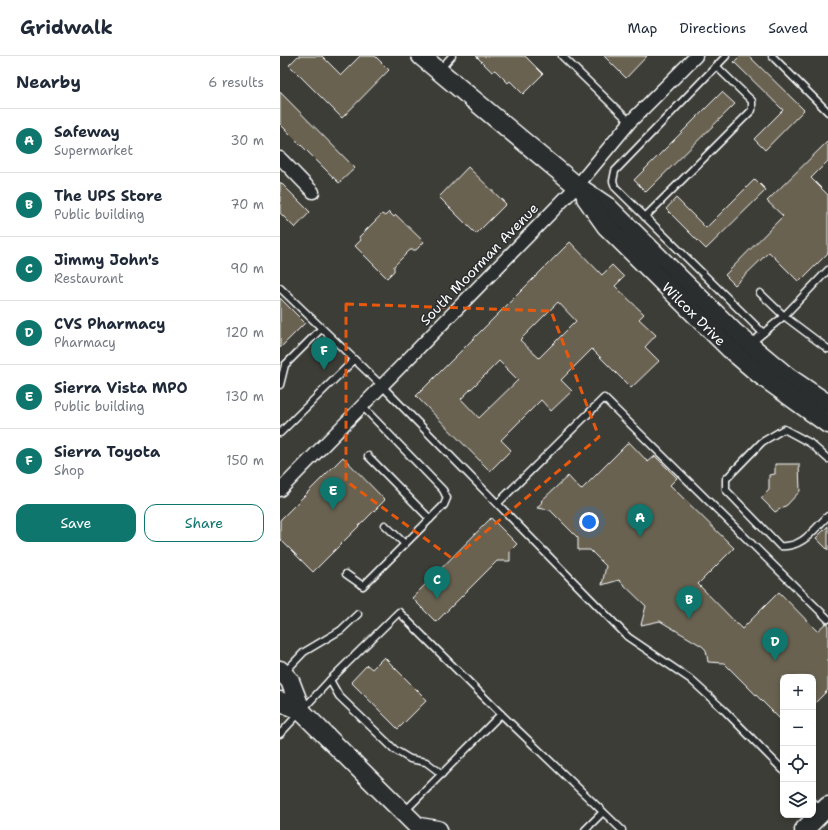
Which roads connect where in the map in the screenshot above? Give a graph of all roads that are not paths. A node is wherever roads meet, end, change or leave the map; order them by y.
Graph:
1 (421, 56) edge
2 (452, 56) edge
3 (562, 56) edge
4 (696, 56) edge
5 (726, 56) edge
6 (772, 56) edge
7 (716, 66) junction
8 (439, 70) junction
9 (828, 112) edge
10 (630, 122) junction
11 (280, 158) edge
12 (577, 186) junction
13 (313, 192) dead end
14 (645, 217) junction
15 (828, 270) edge
16 (280, 288) edge
17 (760, 293) dead end
18 (784, 316) junction
19 (321, 329) junction
20 (763, 333) junction
21 (744, 350) junction
22 (828, 350) edge
23 (354, 360) junction
24 (280, 385) edge
25 (382, 386) junction
26 (828, 404) edge
27 (362, 406) junction
28 (828, 424) edge
29 (280, 433) edge
30 (368, 456) dead end
31 (828, 459) edge
32 (280, 490) edge
33 (498, 503) junction
34 (828, 516) edge
35 (430, 519) junction
36 (386, 525) dead end
37 (404, 544) junction
38 (346, 574) dead end
39 (358, 614) dead end
40 (828, 619) edge
41 (282, 672) edge
42 (330, 680) junction
43 (280, 701) edge
44 (302, 712) junction
45 (501, 714) junction
46 (280, 734) edge
47 (780, 767) edge
48 (442, 774) junction
49 (823, 809) edge
50 (404, 812) junction
51 (603, 812) junction
52 (419, 829) edge
53 (438, 830) edge
54 (585, 830) edge
55 (622, 830) edge
56 (804, 830) edge

1 - 8 street, Wilcox Drive
2 - 8 lane
3 - 10 lane
4 - 10 street, South Moorman Avenue
5 - 7 lane
6 - 9 lane
7 - 14 lane
7 - 14 lane
8 - 12 street, Wilcox Drive
10 - 12 street, South Moorman Avenue
11 - 13 street
12 - 21 street, Wilcox Drive
12 - 25 street, South Moorman Avenue
14 - 20 lane
15 - 18 lane
16 - 19 lane
17 - 18 lane
18 - 20 lane
18 - 22 lane
19 - 23 lane
19 - 24 lane
20 - 21 lane
21 - 26 street, Wilcox Drive
21 - 28 street, Wilcox Drive
23 - 25 lane
23 - 29 lane
25 - 27 street, South Moorman Avenue
25 - 33 lane
27 - 32 street, South Moorman Avenue
27 - 35 lane
30 - 35 lane
31 - 34 lane
33 - 40 lane
33 - 47 lane
35 - 37 lane
36 - 37 lane
37 - 38 lane
39 - 41 lane
41 - 44 street
42 - 44 lane
42 - 45 lane
42 - 48 lane
43 - 44 street
44 - 46 lane
44 - 50 street
45 - 48 lane
45 - 51 lane
48 - 50 lane
49 - 56 street
50 - 52 street
51 - 54 lane
51 - 55 lane
52 - 53 street

